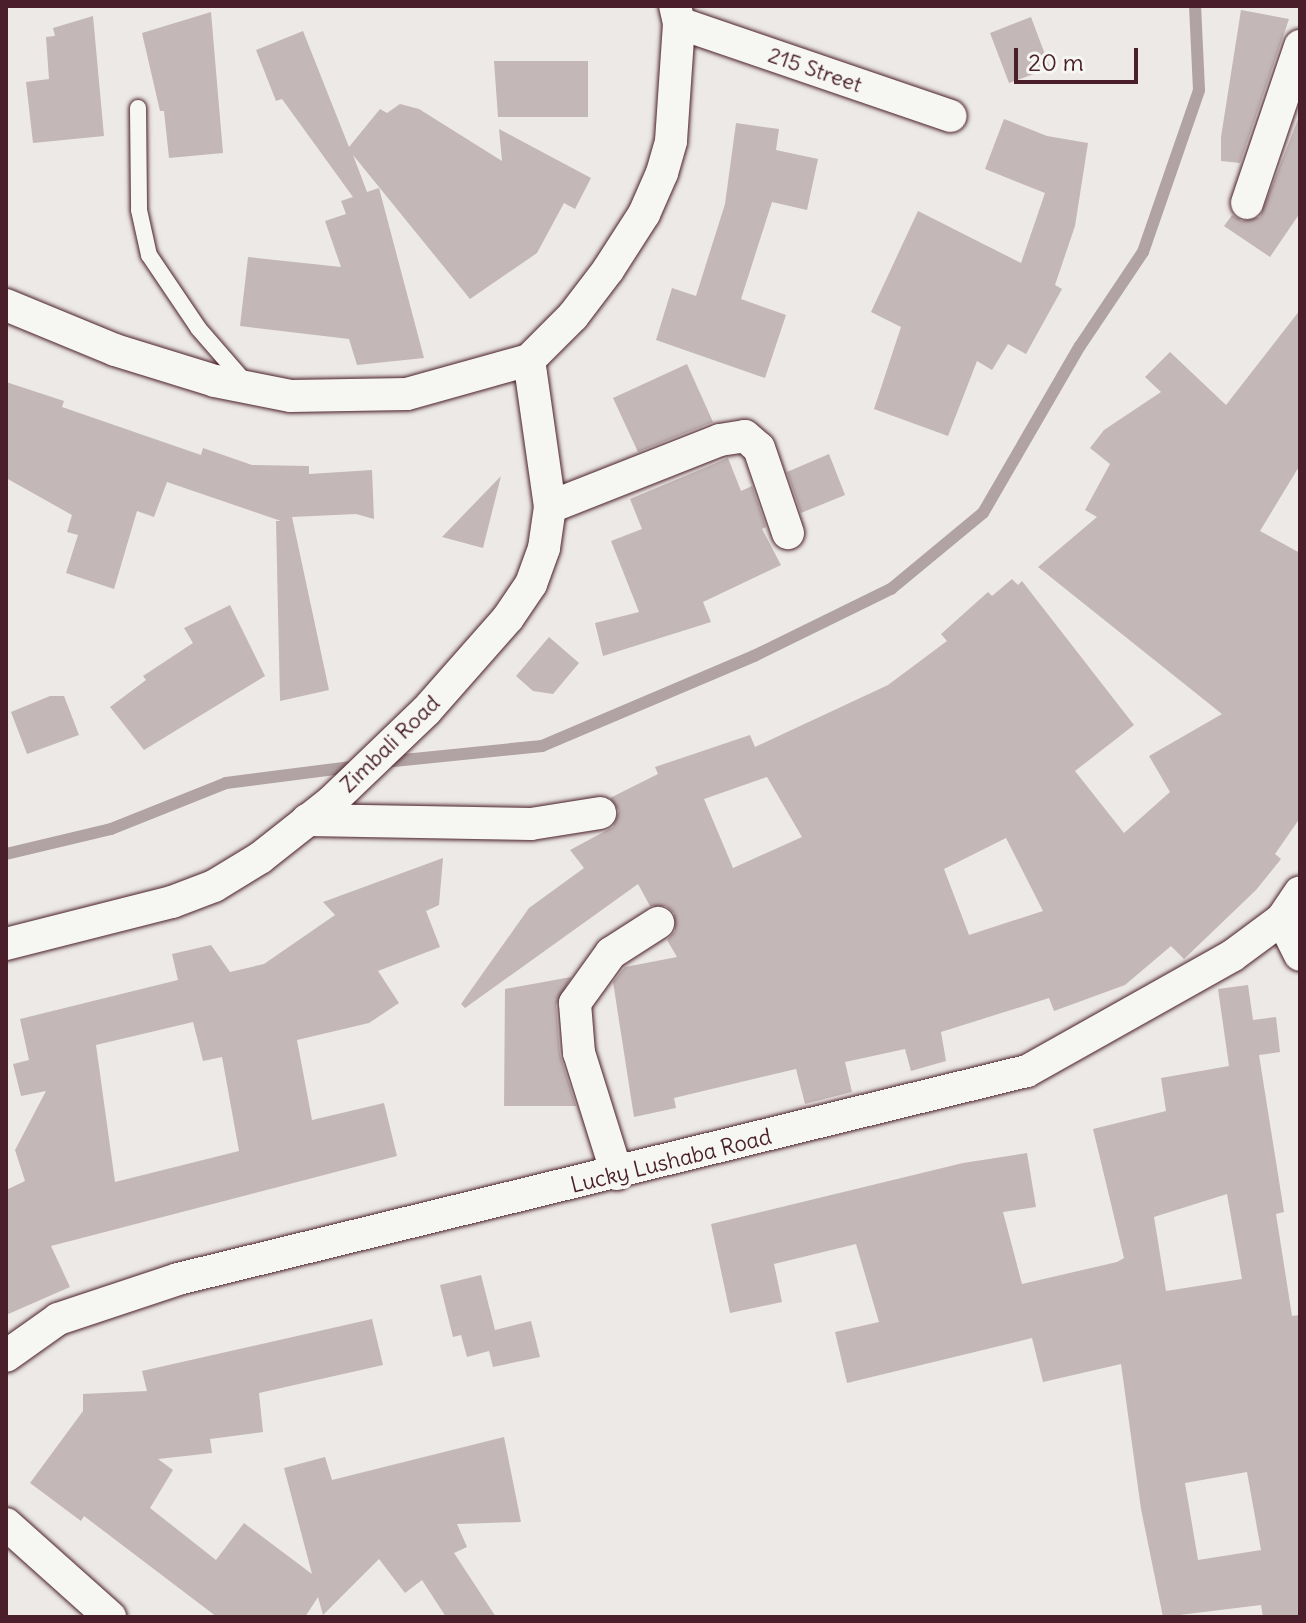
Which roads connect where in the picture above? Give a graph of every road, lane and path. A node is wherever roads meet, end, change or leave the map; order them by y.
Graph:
1 (677, 14) edge
2 (1300, 46) edge
3 (138, 108) dead end
4 (950, 116) dead end
5 (1247, 203) dead end
6 (6, 305) edge
7 (529, 360) junction
8 (250, 387) junction
9 (550, 507) junction
10 (788, 533) dead end
11 (319, 811) junction
12 (600, 813) dead end
13 (1300, 892) edge
14 (1282, 919) junction
15 (658, 923) dead end
16 (6, 944) edge
17 (1300, 955) edge
18 (617, 1174) junction
19 (6, 1356) edge
20 (6, 1524) edge
21 (110, 1617) edge

1 - 4 street, 215 Street
1 - 7 street
2 - 5 street
3 - 8 lane
6 - 8 street
7 - 8 street
7 - 9 street, Zimbali Road
9 - 10 street
9 - 11 street, Zimbali Road
11 - 12 street
11 - 16 street, Zimbali Road
13 - 14 street, Lucky Lushaba Road
14 - 17 street
14 - 18 street, Lucky Lushaba Road
15 - 18 street
18 - 19 street, Lucky Lushaba Road
20 - 21 street

